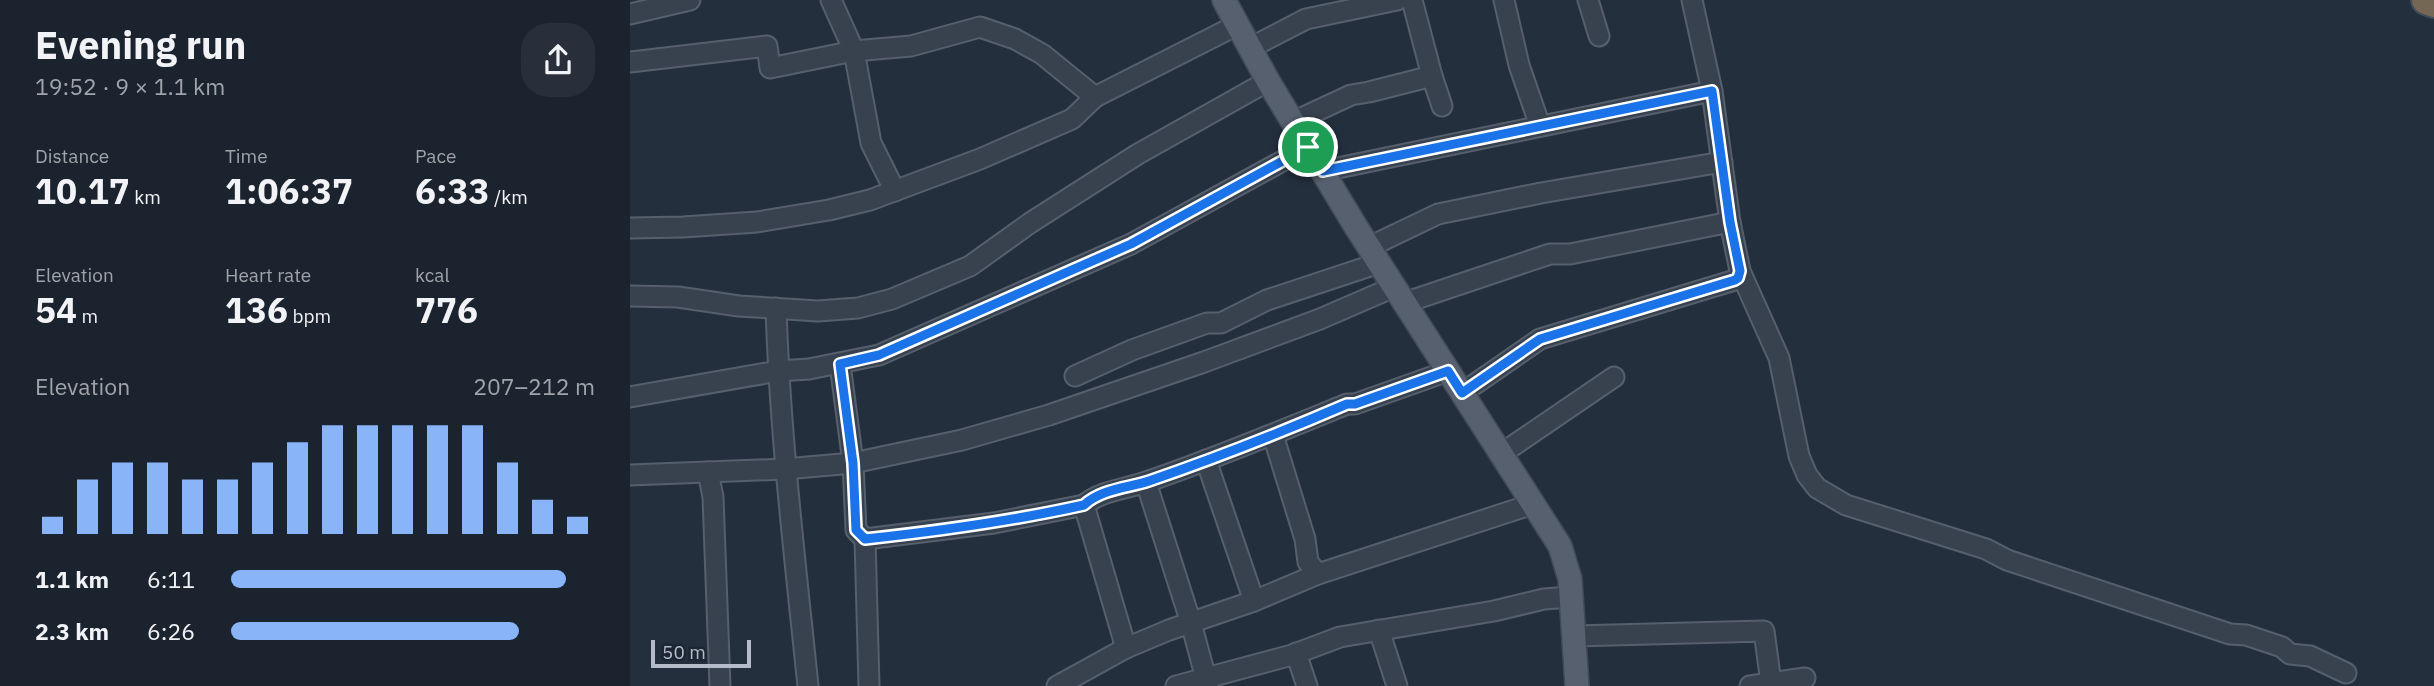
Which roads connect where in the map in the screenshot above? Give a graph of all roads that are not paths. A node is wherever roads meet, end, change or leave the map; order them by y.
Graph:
1 (690, 0) edge
2 (831, 0) edge
3 (1224, 0) edge
4 (1397, 0) edge
5 (1412, 0) edge
6 (1504, 0) edge
7 (1588, 0) edge
8 (1692, 0) edge
9 (2426, 0) edge
10 (2434, 3) edge
11 (630, 14) edge
12 (1237, 25) junction
13 (1599, 36) dead end
14 (1250, 48) junction
15 (854, 51) junction
16 (630, 62) edge
17 (1432, 76) junction
18 (1268, 81) junction
19 (1712, 91) junction
20 (1095, 97) junction
21 (1442, 106) dead end
22 (1293, 122) junction
23 (1540, 126) junction
24 (1308, 147) junction
25 (1722, 162) junction
26 (1323, 171) junction
27 (895, 191) junction
28 (1730, 222) junction
29 (630, 228) edge
30 (1374, 255) junction
31 (1740, 271) junction
32 (1399, 295) junction
33 (630, 296) edge
34 (776, 308) junction
35 (840, 364) junction
36 (778, 371) junction
37 (1448, 371) junction
38 (1075, 376) dead end
39 (1614, 377) dead end
40 (1462, 393) junction
41 (630, 397) edge
42 (1273, 435) junction
43 (1501, 454) junction
44 (1206, 460) junction
45 (853, 463) junction
46 (785, 469) junction
47 (708, 472) junction
48 (630, 475) edge
49 (1146, 482) junction
50 (1533, 504) junction
51 (1084, 505) junction
52 (865, 539) junction
53 (1318, 574) junction
54 (1571, 597) junction
55 (1254, 601) junction
56 (1191, 623) junction
57 (1378, 630) junction
58 (1574, 636) junction
59 (1126, 648) junction
60 (1296, 653) junction
61 (2346, 673) dead end
62 (1805, 678) dead end
63 (1207, 683) edge
64 (1771, 683) junction
65 (720, 686) edge
66 (808, 686) edge
67 (869, 686) edge
68 (1057, 686) edge
69 (1177, 686) edge
70 (1307, 686) edge
71 (1397, 686) edge
72 (1577, 686) edge
73 (1751, 686) edge

1 - 11 street
2 - 15 street
3 - 12 main road
4 - 14 street
5 - 17 street
6 - 23 street
7 - 13 street
8 - 19 street
9 - 10 highway
12 - 14 main road
12 - 20 street
14 - 18 main road
15 - 16 street
15 - 20 street
15 - 27 street
17 - 21 street
17 - 22 street
18 - 22 main road
18 - 34 street
19 - 23 street
19 - 25 street
20 - 27 street
22 - 24 main road
23 - 26 street
24 - 26 main road
24 - 35 street
25 - 28 street
25 - 30 street
26 - 30 main road
27 - 29 street
28 - 31 street
28 - 32 street
30 - 32 main road
30 - 38 street
31 - 40 street
31 - 61 street
32 - 37 main road
32 - 45 street
33 - 34 street
34 - 36 street
35 - 36 street
35 - 45 street
36 - 41 street
36 - 46 street
37 - 40 main road
37 - 42 street
39 - 43 street
40 - 43 main road
42 - 44 street
42 - 53 street
43 - 50 main road
44 - 49 street
44 - 55 street
45 - 46 street
45 - 52 street
46 - 47 street
46 - 66 street
47 - 48 street
47 - 65 street
49 - 51 street
49 - 56 street
50 - 53 street
50 - 54 main road
51 - 52 street
51 - 59 street
52 - 67 street
53 - 55 street
54 - 57 street
54 - 58 main road
55 - 56 street
56 - 59 street
56 - 63 street
57 - 60 street
57 - 71 street
58 - 64 street
58 - 72 main road
59 - 68 street
60 - 63 street
60 - 70 street
62 - 64 street
63 - 69 street
64 - 73 street

